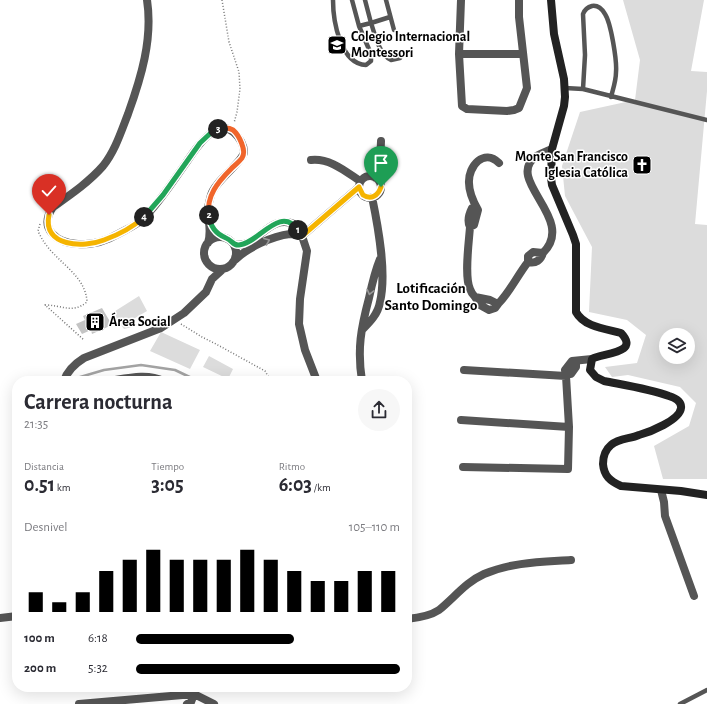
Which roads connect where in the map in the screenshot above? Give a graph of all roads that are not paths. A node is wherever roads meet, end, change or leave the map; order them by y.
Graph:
1 (147, 0) edge
2 (332, 0) edge
3 (352, 0) edge
4 (365, 0) edge
5 (386, 0) edge
6 (461, 0) edge
7 (519, 0) edge
8 (551, 0) edge
9 (390, 17) junction
10 (371, 23) junction
11 (359, 26) junction
12 (394, 30) dead end
13 (459, 54) junction
14 (523, 54) junction
15 (400, 58) dead end
16 (565, 88) junction
17 (582, 89) junction
18 (611, 97) junction
19 (707, 120) edge
20 (381, 141) dead end
21 (552, 149) junction
22 (310, 160) dead end
23 (499, 162) dead end
24 (376, 178) junction
25 (360, 184) junction
26 (372, 197) junction
27 (210, 222) junction
28 (302, 236) junction
29 (223, 238) junction
30 (208, 243) junction
31 (234, 244) junction
32 (381, 255) junction
33 (235, 260) junction
34 (211, 266) junction
35 (223, 269) junction
36 (212, 279) junction
37 (362, 330) junction
38 (592, 359) junction
39 (464, 370) dead end
40 (567, 375) junction
41 (66, 376) edge
42 (315, 376) edge
43 (361, 376) edge
44 (462, 420) dead end
45 (569, 426) junction
46 (463, 467) dead end
47 (661, 490) junction
48 (707, 495) edge
49 (571, 560) dead end
50 (694, 596) dead end
51 (12, 617) edge
52 (0, 618) edge
53 (412, 619) edge
54 (707, 690) edge
55 (194, 694) junction
56 (78, 704) edge
57 (187, 704) edge
58 (214, 704) edge
59 (680, 704) edge

1 - 27 street
2 - 11 lane
3 - 11 lane
4 - 10 lane
5 - 9 lane
6 - 13 street
7 - 14 street
8 - 16 main road
9 - 10 lane
9 - 12 lane
10 - 11 lane
10 - 15 lane
13 - 14 street
13 - 14 street
16 - 17 lane
16 - 21 main road
17 - 18 lane
17 - 18 lane
18 - 19 lane
20 - 24 street
21 - 23 street
21 - 38 main road
22 - 25 street
24 - 25 street
24 - 26 street
25 - 26 street
25 - 28 street
26 - 32 street
27 - 29 street
27 - 30 street
28 - 31 street
33 -> 28 street
28 - 42 street
29 - 30 street
29 - 31 street
30 - 34 street
31 - 33 street
32 -> 37 street
32 - 37 street
33 - 35 street
34 - 35 street
34 - 36 street
35 - 36 street
36 - 41 street
37 - 43 street
38 - 40 street
38 - 47 main road
39 - 40 street
40 - 45 street
44 - 45 street
45 - 46 street
47 - 48 main road
47 - 50 street
49 - 53 street
51 - 52 street
54 - 59 lane
55 - 56 street
55 - 57 street
55 - 58 street

